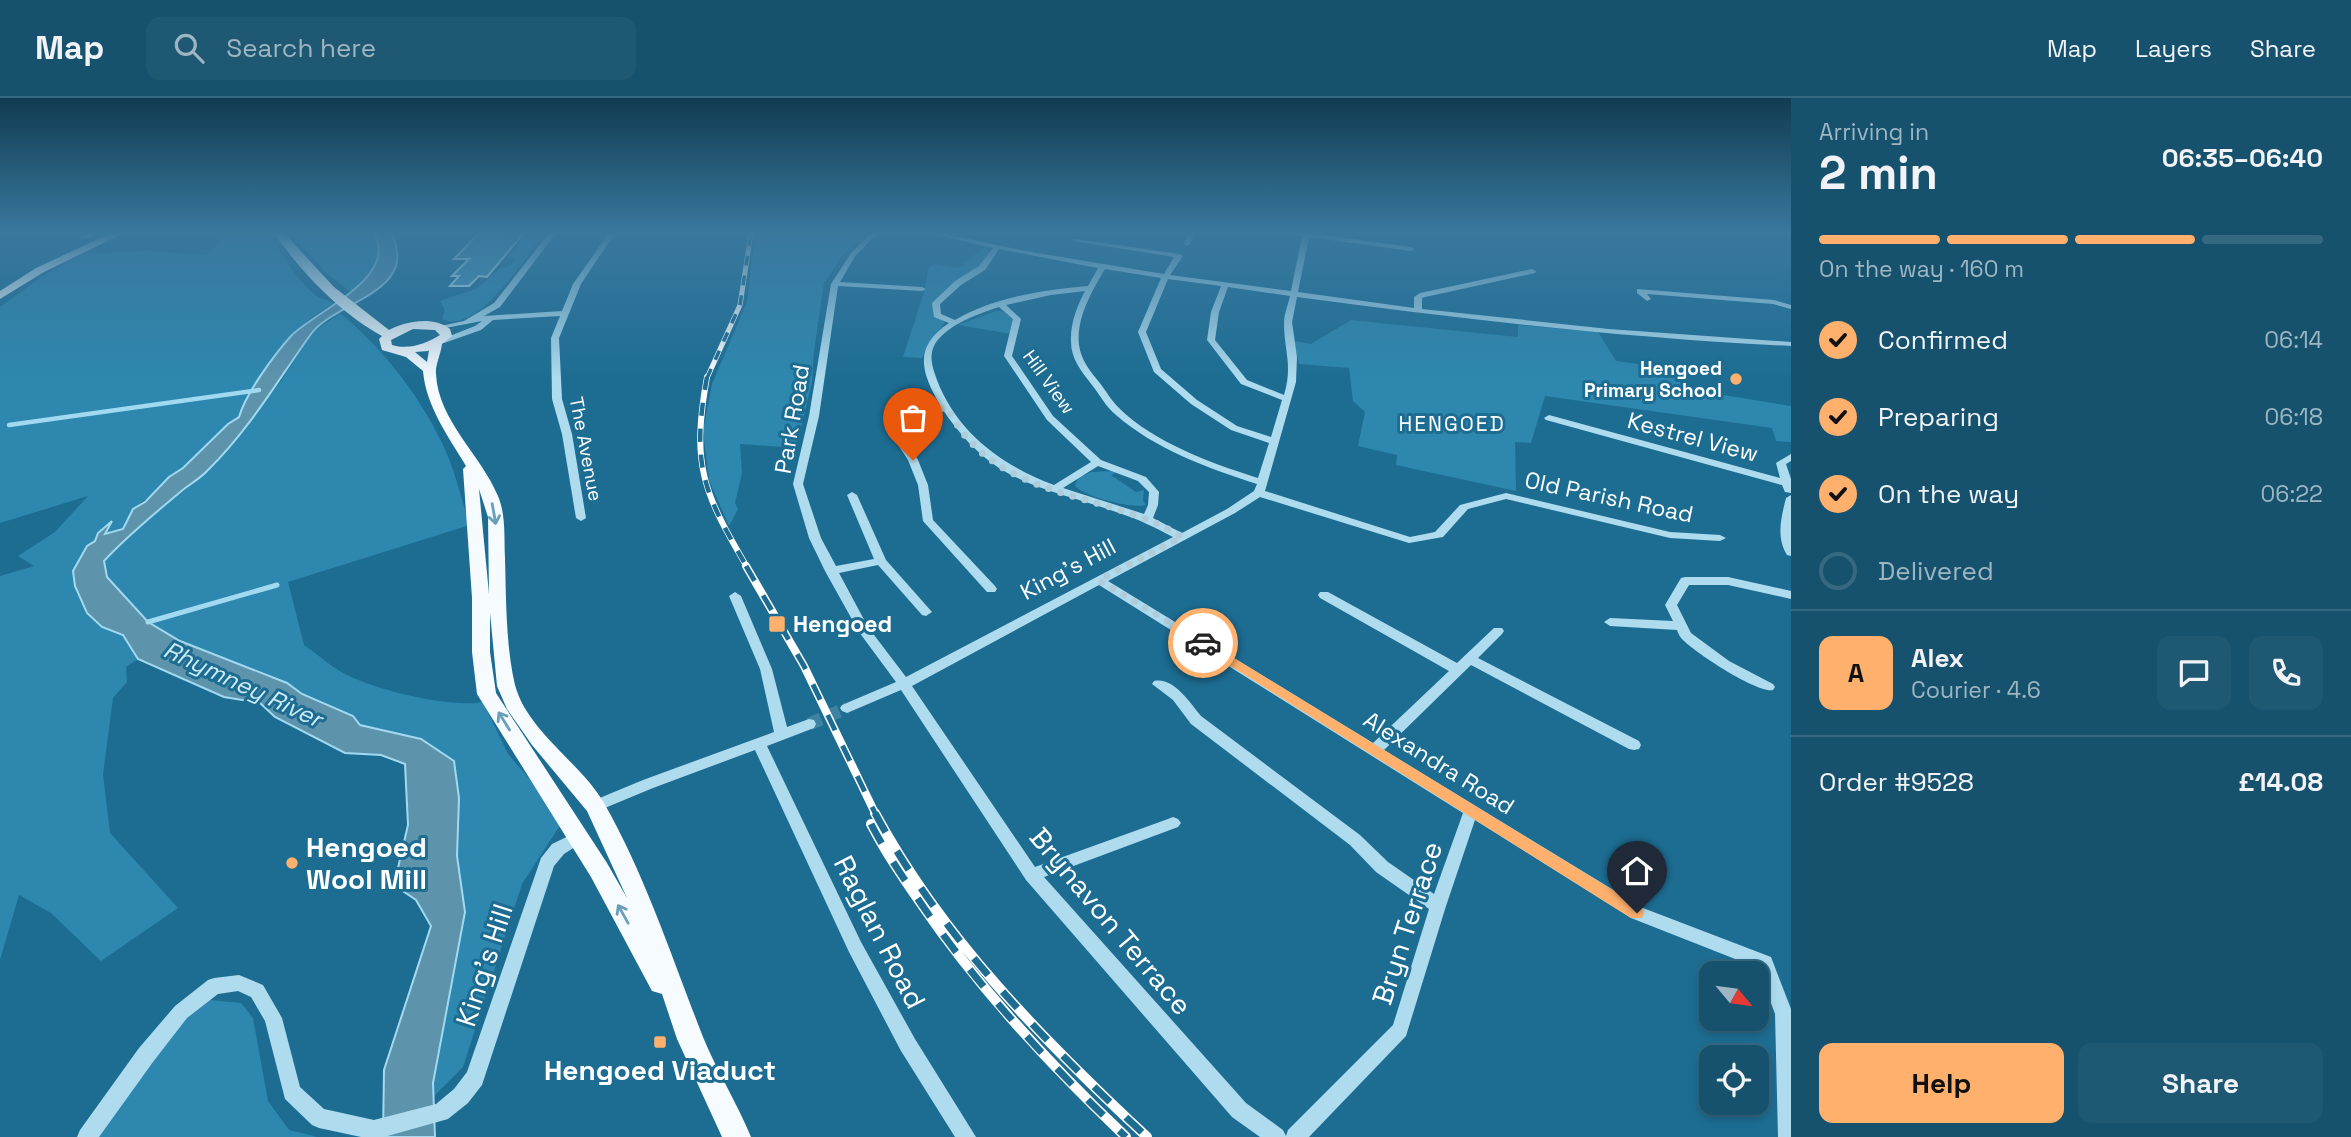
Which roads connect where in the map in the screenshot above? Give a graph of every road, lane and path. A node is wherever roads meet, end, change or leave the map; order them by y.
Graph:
1 (22, 281) edge
2 (324, 281) edge
3 (515, 281) edge
4 (580, 281) edge
5 (960, 281) edge
6 (1093, 281) edge
7 (1163, 281) edge
8 (1195, 281) edge
9 (1297, 281) edge
10 (1483, 281) edge
11 (835, 284) joint
12 (1225, 286) junction
13 (1089, 288) junction
14 (922, 289) dead end
15 (1295, 294) junction
16 (0, 296) edge
17 (1647, 299) dead end
18 (496, 305) junction
19 (1002, 305) junction
20 (1791, 307) edge
21 (1418, 311) junction
22 (566, 313) junction
23 (491, 318) junction
24 (474, 319) junction
25 (955, 323) junction
26 (440, 327) junction
27 (389, 335) junction
28 (439, 343) junction
29 (1791, 344) edge
30 (399, 351) junction
31 (429, 370) junction
32 (1287, 398) junction
33 (946, 407) junction
34 (1549, 418) dead end
35 (1274, 441) junction
36 (465, 453) junction
37 (1791, 457) edge
38 (1097, 462) junction
39 (1787, 483) junction
40 (1260, 488) junction
41 (1053, 490) junction
42 (852, 495) dead end
43 (1791, 497) edge
44 (581, 518) dead end
45 (1147, 519) junction
46 (1182, 537) junction
47 (1720, 538) dead end
48 (1791, 553) edge
49 (881, 561) junction
50 (831, 570) junction
51 (1099, 580) junction
52 (991, 589) dead end
53 (1324, 595) dead end
54 (1791, 595) edge
55 (735, 596) dead end
56 (926, 612) dead end
57 (1610, 622) dead end
58 (1681, 626) junction
59 (1498, 631) dead end
60 (1469, 659) junction
61 (1458, 670) junction
62 (904, 684) junction
63 (1159, 684) dead end
64 (1768, 687) dead end
65 (847, 708) tunnel mouth
66 (809, 724) tunnel mouth
67 (782, 735) junction
68 (759, 745) junction
69 (1634, 745) dead end
70 (1375, 750) junction
71 (595, 806) junction
72 (1471, 810) junction
73 (1173, 823) dead end
74 (579, 837) junction
75 (1032, 875) junction
76 (1438, 906) junction
77 (691, 1039) junction
78 (88, 1137) edge
79 (737, 1137) edge
80 (966, 1137) edge
81 (1276, 1137) edge
82 (1295, 1137) edge
83 (1788, 1137) edge

1 - 16 main road
2 - 27 main road
3 - 18 street
4 - 22 street, The Avenue
5 - 25 street
6 - 13 street, Old Parish Road
7 - 35 street
8 - 12 street
9 - 15 street
10 - 21 street
11 - 14 street
11 - 50 street, Park Road
12 - 15 street
12 - 32 street
13 - 19 street
13 - 40 street, Old Parish Road
15 - 21 street
15 - 32 street
17 - 20 street
18 - 23 street
18 - 24 street
19 - 25 street
19 - 38 street, Hill View
21 - 29 street
22 - 23 street
22 - 44 street, The Avenue
23 - 24 street
23 - 28 street
24 - 26 street
25 - 33 street
26 - 27 main road
26 - 28 main road
27 - 30 main road
28 - 30 main road
28 - 31 main road
30 - 31 main road
31 - 36 main road
32 - 35 street
33 - 41 street
33 - 52 street
34 - 39 street, Kestrel View
35 - 40 street
36 -> 71 main road
74 -> 36 main road
37 - 39 street
38 - 41 street
38 - 45 street, Hill View
39 - 43 street
40 - 46 street, King's Hill
40 - 47 street, Old Parish Road
41 - 45 street
42 - 49 street
43 - 48 street
45 - 46 street
46 - 51 street, King's Hill
49 - 50 street
49 - 56 street
50 - 62 street, Park Road
51 - 62 street, King's Hill
51 - 70 street, Alexandra Road
53 - 61 street
54 - 58 street
55 - 67 street
57 - 58 street
58 - 64 street
59 - 60 street
60 - 61 street
60 - 69 street
61 - 70 street
62 - 65 street, King's Hill
62 - 75 street, Brynavon Terrace
63 - 76 street
66 - 67 street
67 - 68 street
68 - 71 street
68 - 80 street, Raglan Road
70 - 72 street, Alexandra Road
71 - 77 main road
72 - 76 street, Bryn Terrace
72 - 83 street, Alexandra Road
73 - 75 street
77 -> 74 main road
74 - 78 street, King's Hill
75 - 81 street, Brynavon Terrace
76 - 82 street, Bryn Terrace
77 - 79 main road

